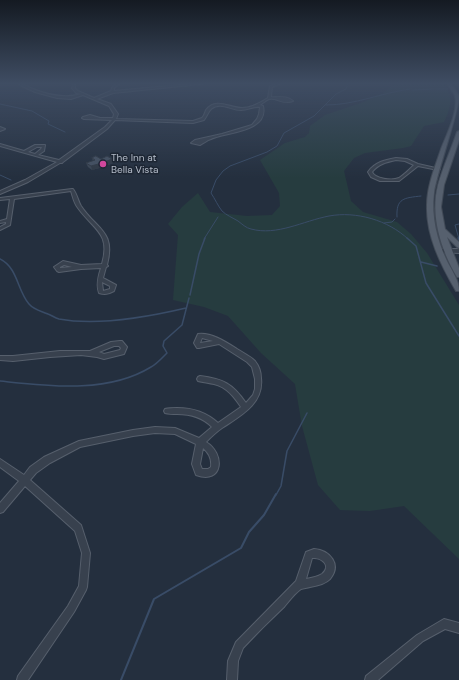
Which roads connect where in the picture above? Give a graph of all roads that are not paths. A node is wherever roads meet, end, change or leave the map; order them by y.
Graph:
1 (116, 115) edge
2 (206, 115) edge
3 (260, 115) edge
4 (455, 115) edge
5 (100, 119) dead end
6 (115, 119) junction
7 (459, 132) edge
8 (208, 139) dead end
9 (0, 146) edge
10 (24, 152) junction
11 (35, 155) junction
12 (61, 162) junction
13 (417, 165) junction
14 (438, 169) junction
15 (0, 193) edge
16 (12, 198) junction
17 (0, 199) edge
18 (9, 220) junction
19 (0, 222) edge
20 (0, 229) edge
21 (442, 230) junction
22 (459, 246) edge
23 (439, 251) junction
24 (448, 251) junction
25 (459, 251) edge
26 (105, 266) junction
27 (81, 267) dead end
28 (459, 275) edge
29 (101, 279) dead end
30 (459, 290) edge
31 (219, 342) dead end
32 (91, 353) dead end
33 (0, 358) edge
34 (200, 379) dead end
35 (245, 408) junction
36 (167, 411) dead end
37 (217, 428) junction
38 (0, 463) edge
39 (24, 480) junction
40 (0, 509) edge
41 (300, 584) dead end
42 (459, 628) edge
43 (22, 680) edge
44 (232, 680) edge
45 (370, 680) edge

1 - 6 street
2 - 6 street
3 - 8 street
4 - 14 main road
5 - 6 street
6 - 12 street
7 - 21 main road
9 - 10 street
10 - 11 street
10 - 11 street
11 - 12 street
12 - 15 street
13 - 13 street
13 - 14 street
14 - 23 main road
16 - 17 street
16 - 18 street
16 - 26 street
18 - 19 street
18 - 20 street
21 - 22 main road
21 - 24 main road
23 - 24 street
23 - 30 main road
24 - 25 street
24 - 28 main road
26 - 27 street
26 - 29 street
31 - 35 street
32 - 33 street
34 - 35 street
35 - 37 street
36 - 37 street
37 - 39 street
38 - 39 street
39 - 40 street
39 - 43 street
41 - 44 street
42 - 45 street

